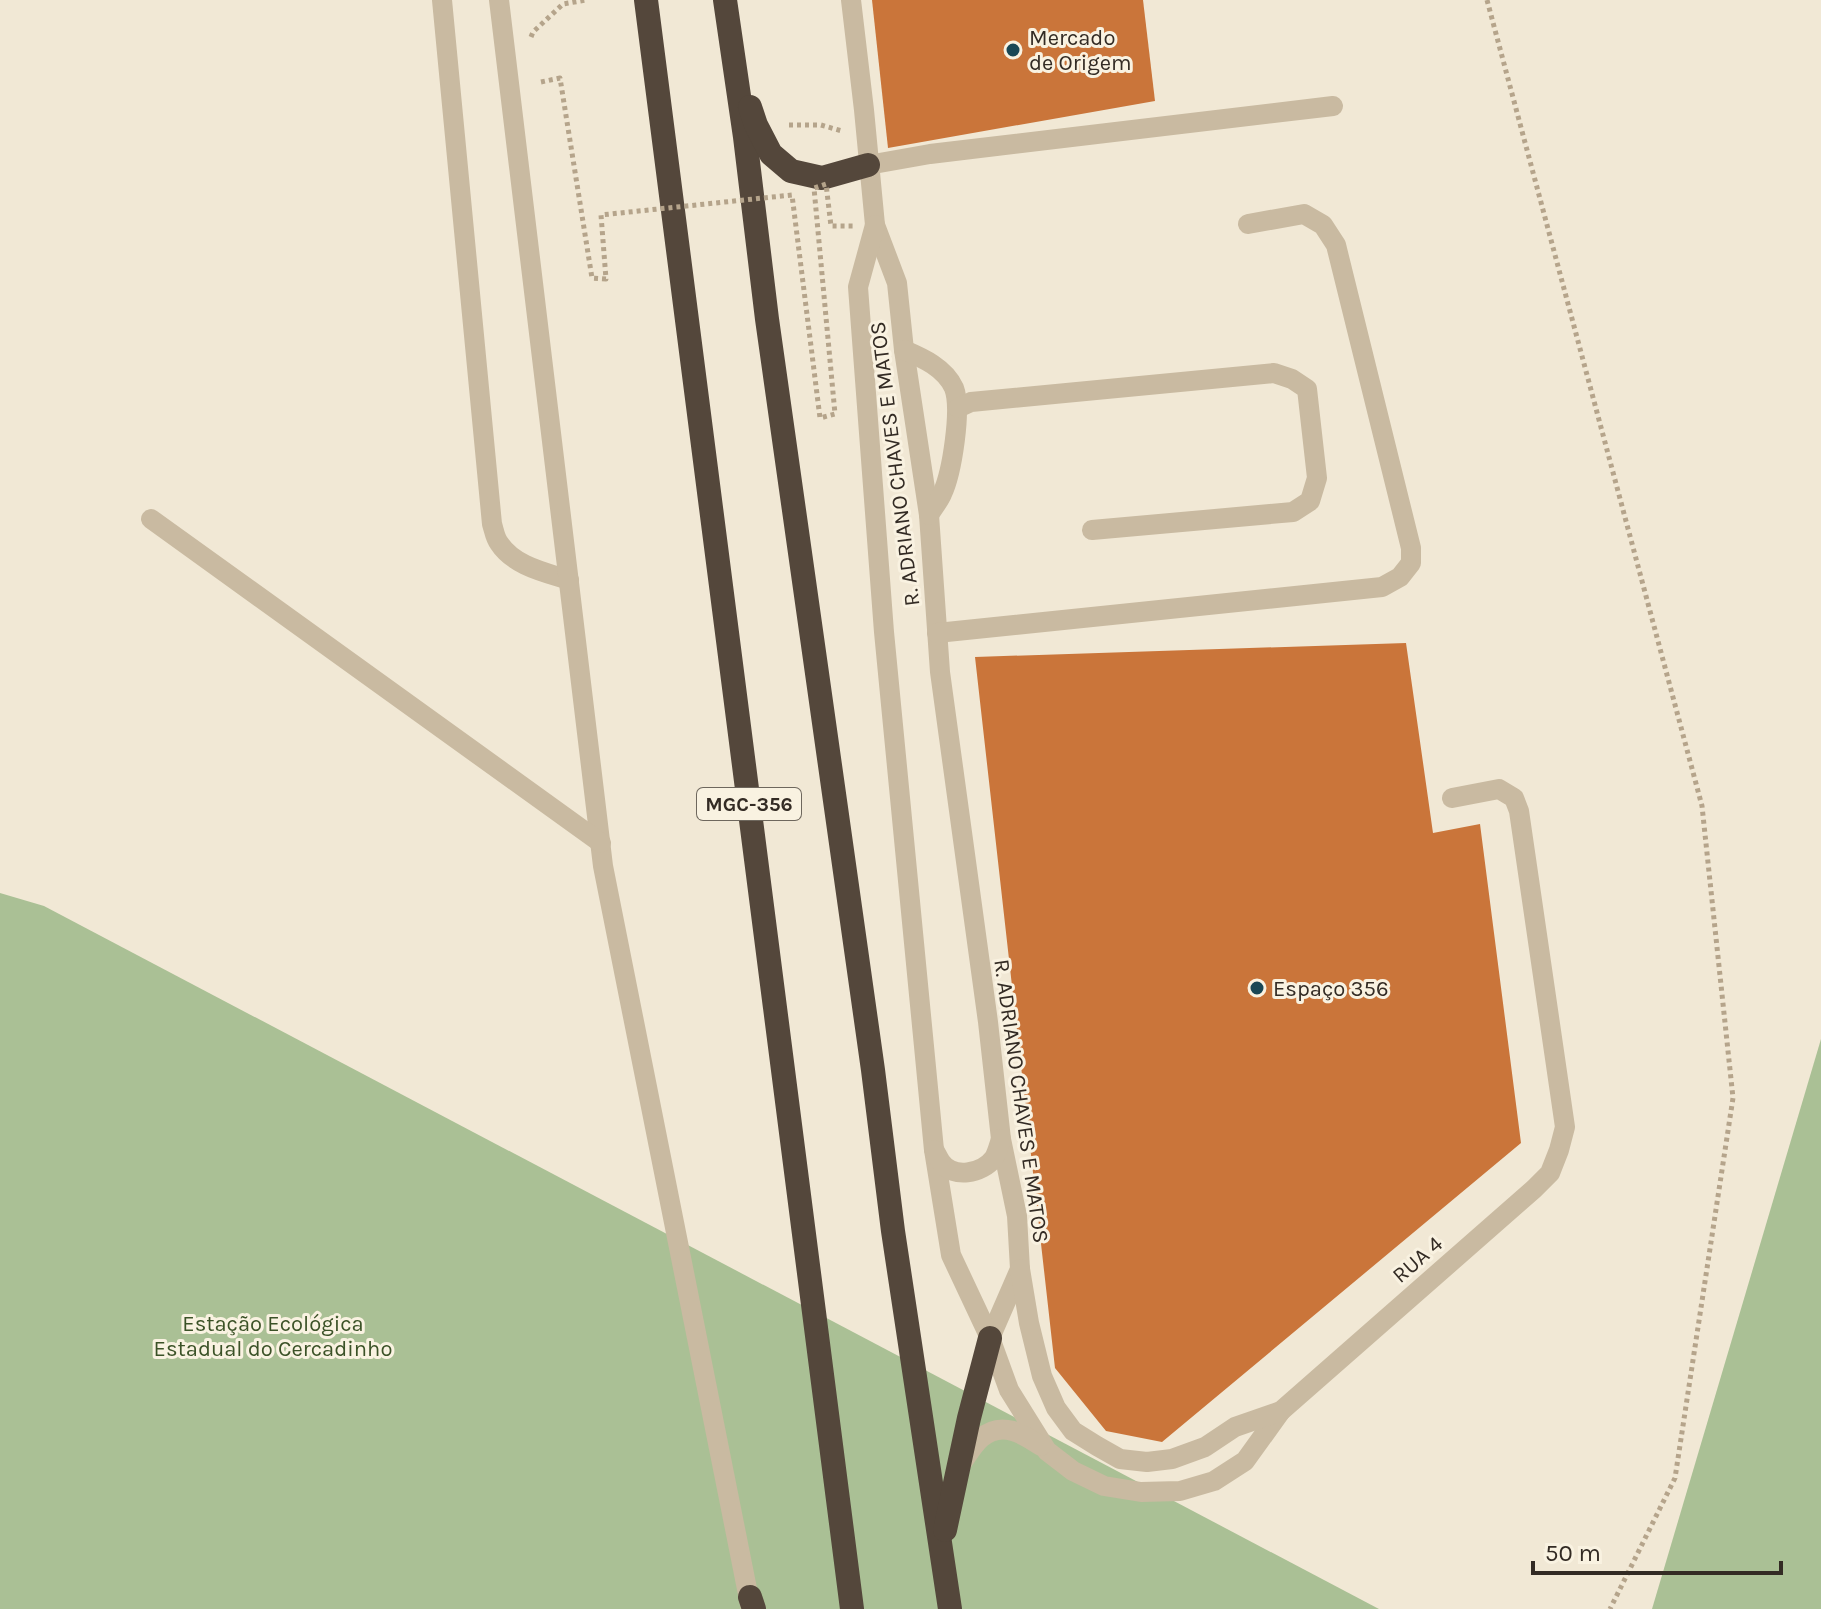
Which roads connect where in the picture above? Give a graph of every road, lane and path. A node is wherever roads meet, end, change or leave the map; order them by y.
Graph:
1 (442, 0) edge
2 (499, 0) edge
3 (586, 0) edge
4 (646, 0) edge
5 (725, 0) edge
6 (851, 0) edge
7 (1487, 0) edge
8 (530, 43) dead end
9 (734, 58) junction
10 (533, 73) dead end
11 (1333, 106) dead end
12 (868, 165) junction
13 (1248, 224) dead end
14 (875, 225) junction
15 (853, 226) dead end
16 (904, 350) junction
17 (958, 408) junction
18 (929, 515) junction
19 (151, 519) dead end
20 (1092, 530) dead end
21 (569, 580) junction
22 (937, 633) junction
23 (1452, 798) dead end
24 (601, 843) junction
25 (1001, 1139) junction
26 (934, 1150) junction
27 (1020, 1269) junction
28 (990, 1338) junction
29 (1281, 1411) junction
30 (1047, 1451) junction
31 (961, 1464) junction
32 (942, 1544) junction
33 (752, 1605) edge
34 (852, 1609) edge
35 (950, 1609) edge
36 (1610, 1609) edge

1 - 21 street
2 - 21 street
3 - 8 path
4 - 34 highway, MGC-356
5 - 9 highway, MGC-356
6 - 12 street, R. ADRIANO CHAVES E MATOS
7 - 36 path
9 - 12 highway
9 - 32 highway, MGC-356
10 - 15 path, bridge
11 - 12 street
12 - 14 street, R. ADRIANO CHAVES E MATOS
13 - 22 street
14 - 16 street, R. ADRIANO CHAVES E MATOS
14 - 26 street, R. ADRIANO CHAVES E MATOS
16 - 17 street
16 - 18 street, R. ADRIANO CHAVES E MATOS
17 - 18 street
17 - 20 street
18 - 22 street, R. ADRIANO CHAVES E MATOS
19 - 24 street
21 - 24 street
22 - 25 street, R. ADRIANO CHAVES E MATOS
23 - 29 street, RUA 4
24 - 33 street
25 - 26 street
25 - 27 street, R. ADRIANO CHAVES E MATOS
26 - 28 street, R. ADRIANO CHAVES E MATOS
27 - 28 street, R. ADRIANO CHAVES E MATOS
27 - 29 street, RUA 4
28 - 30 street
28 - 31 highway
29 - 30 street
30 - 31 street
31 - 32 highway
32 - 35 highway, MGC-356

